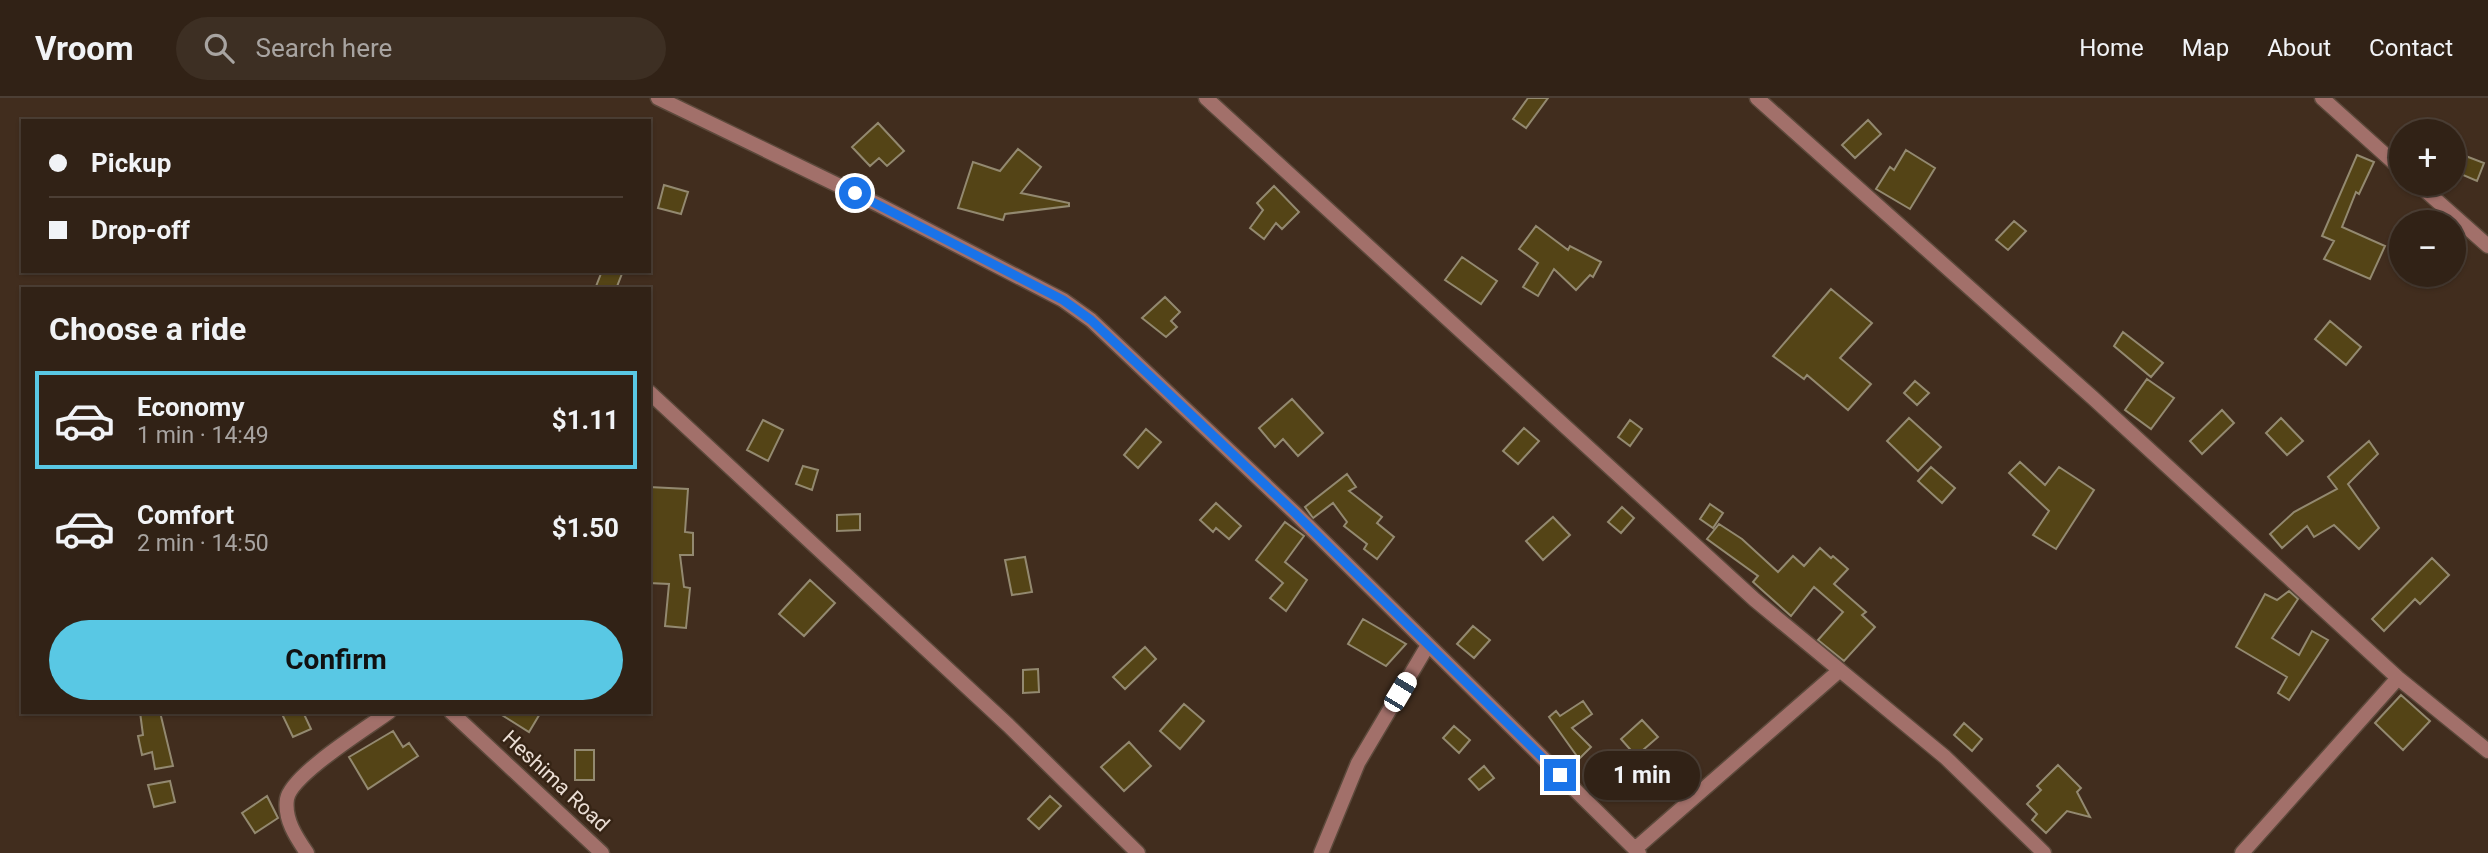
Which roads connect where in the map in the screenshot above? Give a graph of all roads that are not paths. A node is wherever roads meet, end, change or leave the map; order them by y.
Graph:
1 (658, 98) edge
2 (1206, 98) edge
3 (1757, 98) edge
4 (2322, 98) edge
5 (2389, 158) edge
6 (2432, 196) edge
7 (2488, 246) edge
8 (651, 394) edge
9 (1429, 645) junction
10 (1840, 670) junction
11 (2398, 678) junction
12 (385, 714) edge
13 (453, 714) edge
14 (2488, 751) edge
15 (1637, 851) edge
16 (307, 853) edge
17 (602, 853) edge
18 (1138, 853) edge
19 (1321, 853) edge
20 (2044, 853) edge
21 (2242, 853) edge

1 - 9 street
2 - 10 street
3 - 11 street
4 - 5 street
6 - 7 street
8 - 18 street
9 - 15 street
9 - 19 street
10 - 15 street
10 - 20 street
11 - 14 street
11 - 21 street
12 - 16 street
13 - 17 street, Heshima Road

